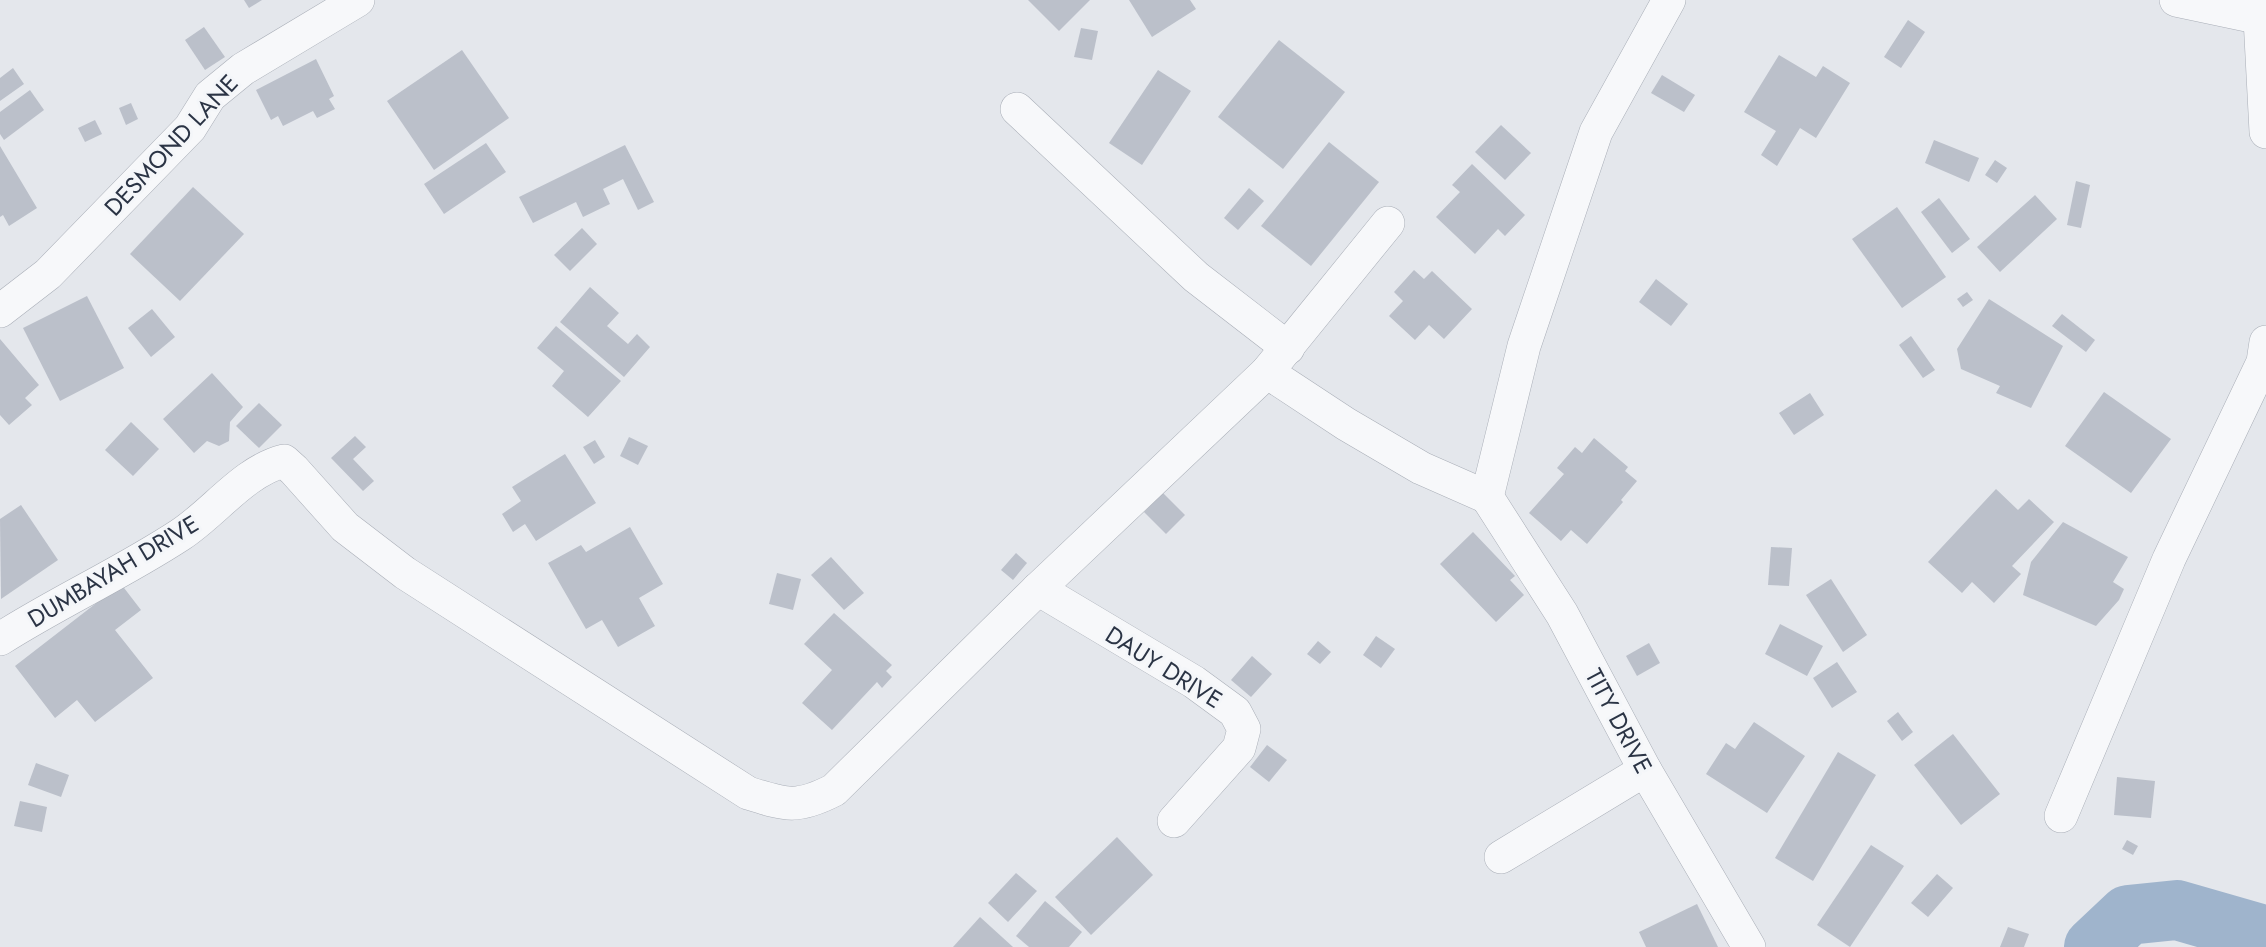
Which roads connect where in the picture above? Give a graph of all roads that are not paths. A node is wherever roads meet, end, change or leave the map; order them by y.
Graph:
1 (358, 0) edge
2 (1669, 0) edge
3 (2176, 0) edge
4 (2263, 13) edge
5 (1017, 109) dead end
6 (2266, 132) edge
7 (1388, 223) dead end
8 (0, 311) edge
9 (2266, 342) edge
10 (1288, 348) junction
11 (1267, 372) junction
12 (1486, 497) junction
13 (1038, 589) junction
14 (0, 639) edge
15 (1645, 770) junction
16 (2061, 816) dead end
17 (1174, 820) dead end
18 (1501, 857) dead end
19 (1749, 947) edge

1 - 8 street, DESMOND LANE
2 - 12 street
3 - 4 street
4 - 6 street
5 - 10 street
7 - 10 street
9 - 16 street
10 - 11 street
11 - 12 street
11 - 13 street
12 - 15 street, TITY DRIVE
13 - 14 street, DUMBAYAH DRIVE
13 - 17 street, DAUY DRIVE
15 - 18 street
15 - 19 street, TITY DRIVE

